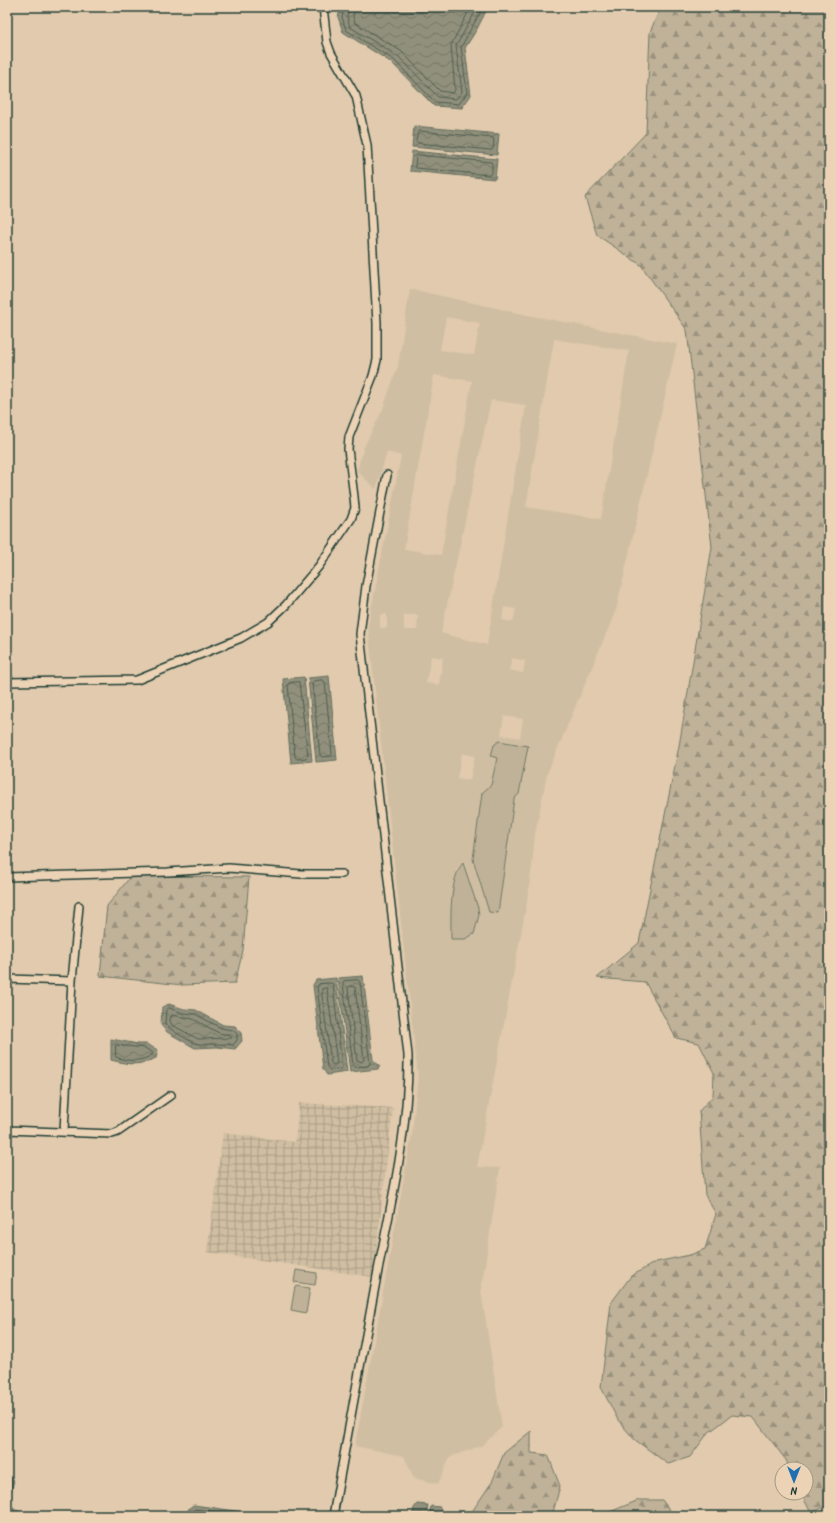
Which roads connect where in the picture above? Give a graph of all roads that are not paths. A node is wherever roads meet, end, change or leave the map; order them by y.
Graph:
1 (323, 7) edge
2 (387, 475) dead end
3 (7, 682) edge
4 (342, 874) dead end
5 (7, 877) edge
6 (79, 906) dead end
7 (7, 979) edge
8 (72, 981) junction
9 (171, 1095) dead end
10 (7, 1130) edge
11 (64, 1131) junction
12 (333, 1516) edge

1 - 3 street
2 - 12 street
4 - 5 street
6 - 8 street
7 - 8 street
8 - 11 street
9 - 11 street
10 - 11 street

